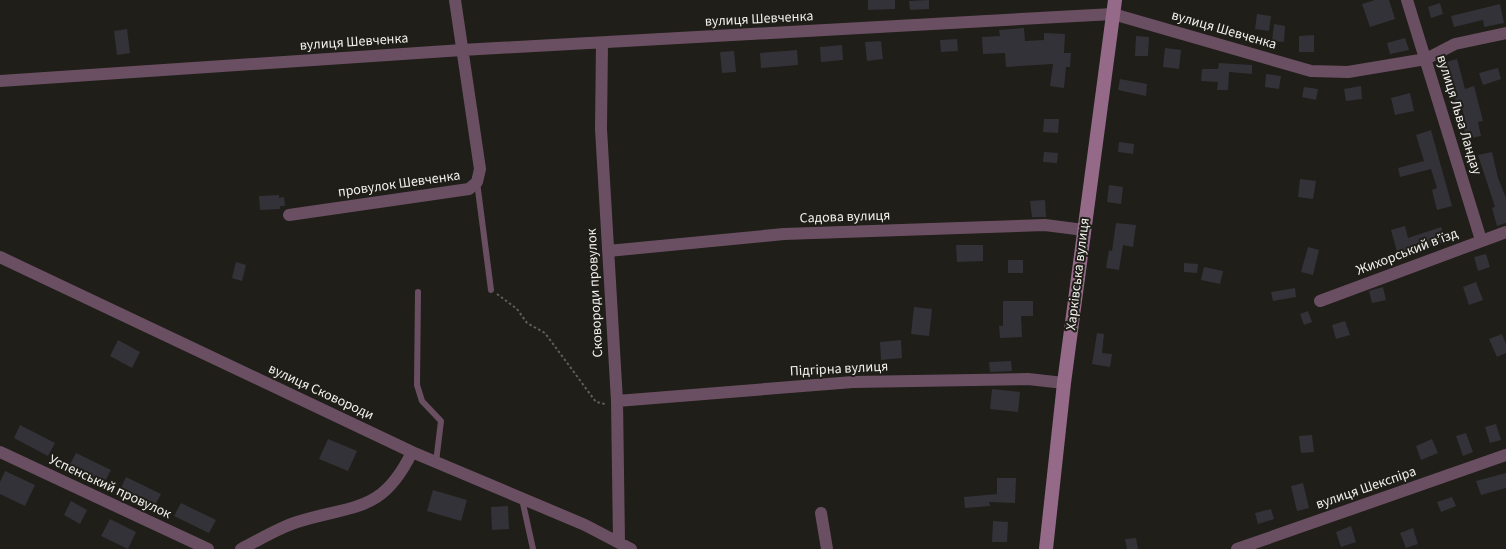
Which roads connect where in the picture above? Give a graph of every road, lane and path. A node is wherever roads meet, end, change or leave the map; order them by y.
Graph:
1 (455, 0) edge
2 (1407, 0) edge
3 (1114, 7) edge
4 (1506, 32) edge
5 (602, 43) junction
6 (462, 50) junction
7 (1426, 59) junction
8 (0, 81) edge
9 (477, 182) junction
10 (289, 215) dead end
11 (1084, 230) junction
12 (1506, 232) edge
13 (1481, 240) junction
14 (608, 251) junction
15 (0, 257) edge
16 (491, 290) joint
17 (418, 292) dead end
18 (1320, 301) dead end
19 (1064, 383) junction
20 (617, 404) junction
21 (0, 452) edge
22 (412, 452) junction
23 (1506, 455) edge
24 (436, 462) junction
25 (522, 499) junction
26 (821, 513) dead end
27 (619, 542) junction
28 (208, 549) edge
29 (241, 549) edge
30 (533, 549) edge
31 (632, 549) edge
32 (827, 549) edge
33 (1046, 549) edge
34 (1237, 549) edge

1 - 6 street, провулок Шевченка
2 - 7 street, вулиця Льва Ландау
3 - 5 street, вулиця Шевченка
3 - 7 street, вулиця Шевченка
3 - 11 main road, Харківська вулиця
4 - 7 street, вулиця Шевченка
5 - 6 street, вулиця Шевченка
5 - 14 street, Сковороди провулок
6 - 8 street, вулиця Шевченка
6 - 9 street, провулок Шевченка
7 - 13 street, вулиця Льва Ландау
9 - 10 street, провулок Шевченка
9 - 16 lane
11 - 14 street, Садова вулиця
11 - 19 main road, Харківська вулиця
12 - 13 street, Жихорський в’їзд
13 - 18 street, Жихорський в’їзд
14 - 20 street, Сковороди провулок
15 - 22 street, вулиця Сковороди
16 - 20 path
17 - 24 lane
19 - 20 street, Підгірна вулиця
19 - 33 main road, Харківська вулиця
20 - 27 street, Сковороди провулок
21 - 28 street, Успенський провулок
22 - 24 street, вулиця Сковороди
22 - 29 street
23 - 34 street, вулиця Шекспіра
24 - 25 street, вулиця Сковороди
25 - 27 street, вулиця Сковороди
25 - 30 lane
26 - 32 street
27 - 31 street, вулиця Сковороди

